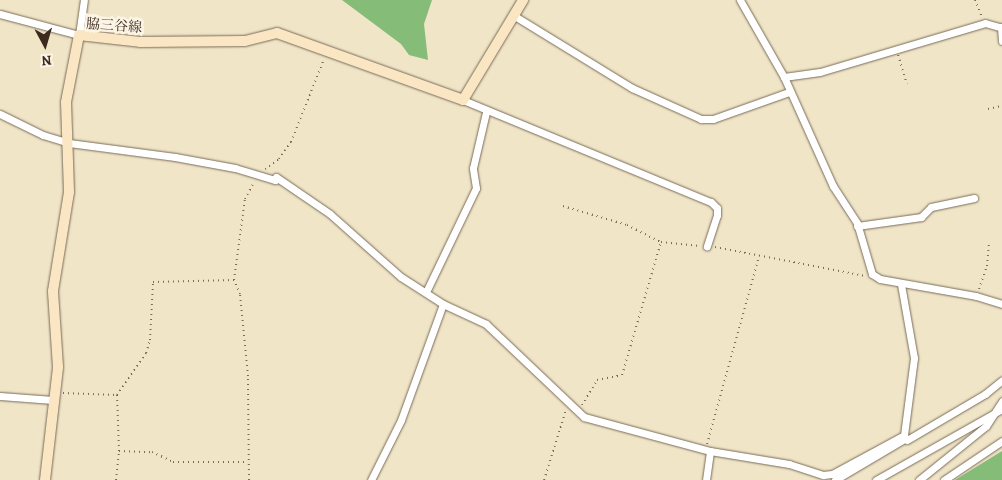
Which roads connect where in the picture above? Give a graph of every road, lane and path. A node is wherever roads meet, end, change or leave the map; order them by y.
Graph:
1 (84, 0) edge
2 (523, 0) edge
3 (740, 0) edge
4 (975, 0) edge
5 (0, 14) edge
6 (513, 15) junction
7 (985, 24) junction
8 (1001, 27) edge
9 (79, 35) junction
10 (1002, 41) edge
11 (327, 50) junction
12 (897, 51) junction
13 (784, 77) junction
14 (907, 84) dead end
15 (789, 92) junction
16 (463, 100) junction
17 (1002, 106) edge
18 (988, 109) dead end
19 (486, 112) junction
20 (0, 114) edge
21 (69, 143) junction
22 (258, 174) junction
23 (974, 198) dead end
24 (563, 206) dead end
25 (857, 226) junction
26 (661, 242) junction
27 (989, 242) dead end
28 (707, 246) junction
29 (759, 256) junction
30 (872, 274) junction
31 (234, 280) junction
32 (901, 284) junction
33 (426, 292) junction
34 (976, 296) junction
35 (443, 304) junction
36 (1002, 304) edge
37 (1002, 380) edge
38 (116, 395) junction
39 (0, 396) edge
40 (54, 396) junction
41 (1002, 401) edge
42 (568, 403) junction
43 (1002, 409) edge
44 (578, 411) junction
45 (993, 414) junction
46 (906, 437) junction
47 (1002, 441) edge
48 (708, 450) junction
49 (120, 451) junction
50 (247, 462) junction
51 (45, 480) edge
52 (116, 480) edge
53 (248, 480) edge
54 (371, 480) edge
55 (544, 480) edge
56 (706, 480) edge
57 (835, 480) edge
58 (876, 480) edge
59 (919, 480) edge
60 (944, 480) edge

1 - 9 street
2 - 6 main road
3 - 13 street
4 - 7 path
5 - 9 street
6 - 15 street
6 - 16 main road
7 - 8 street
7 - 12 street
8 - 10 street
9 - 11 main road, 脇三谷線
9 - 21 main road, 脇三谷線
11 - 16 main road, 脇三谷線
11 - 22 path
12 - 13 street
12 - 14 path
13 - 15 street
15 - 25 street
16 - 19 street
17 - 18 path
19 - 28 street
19 - 33 street
20 - 21 street
21 - 22 street
21 - 40 main road, 脇三谷線
22 - 31 path
22 - 33 street
23 - 25 street
24 - 26 path
25 - 30 street
26 - 28 path
26 - 44 path
27 - 34 path
28 - 29 path
29 - 30 path
29 - 48 path
30 - 32 street
31 - 38 path
31 - 50 path
32 - 34 street
32 - 46 street
33 - 35 street
34 - 36 street
35 - 42 street
35 - 54 street
37 - 46 street
38 - 40 path
38 - 49 path
39 - 40 street
40 - 51 main road, 脇三谷線
41 - 45 street
42 - 44 street
42 - 55 path
43 - 45 street
44 - 48 street
45 - 58 street
45 - 59 street
46 - 48 street
46 - 57 street
47 - 60 street
48 - 56 street
49 - 50 path
49 - 52 path
50 - 53 path

